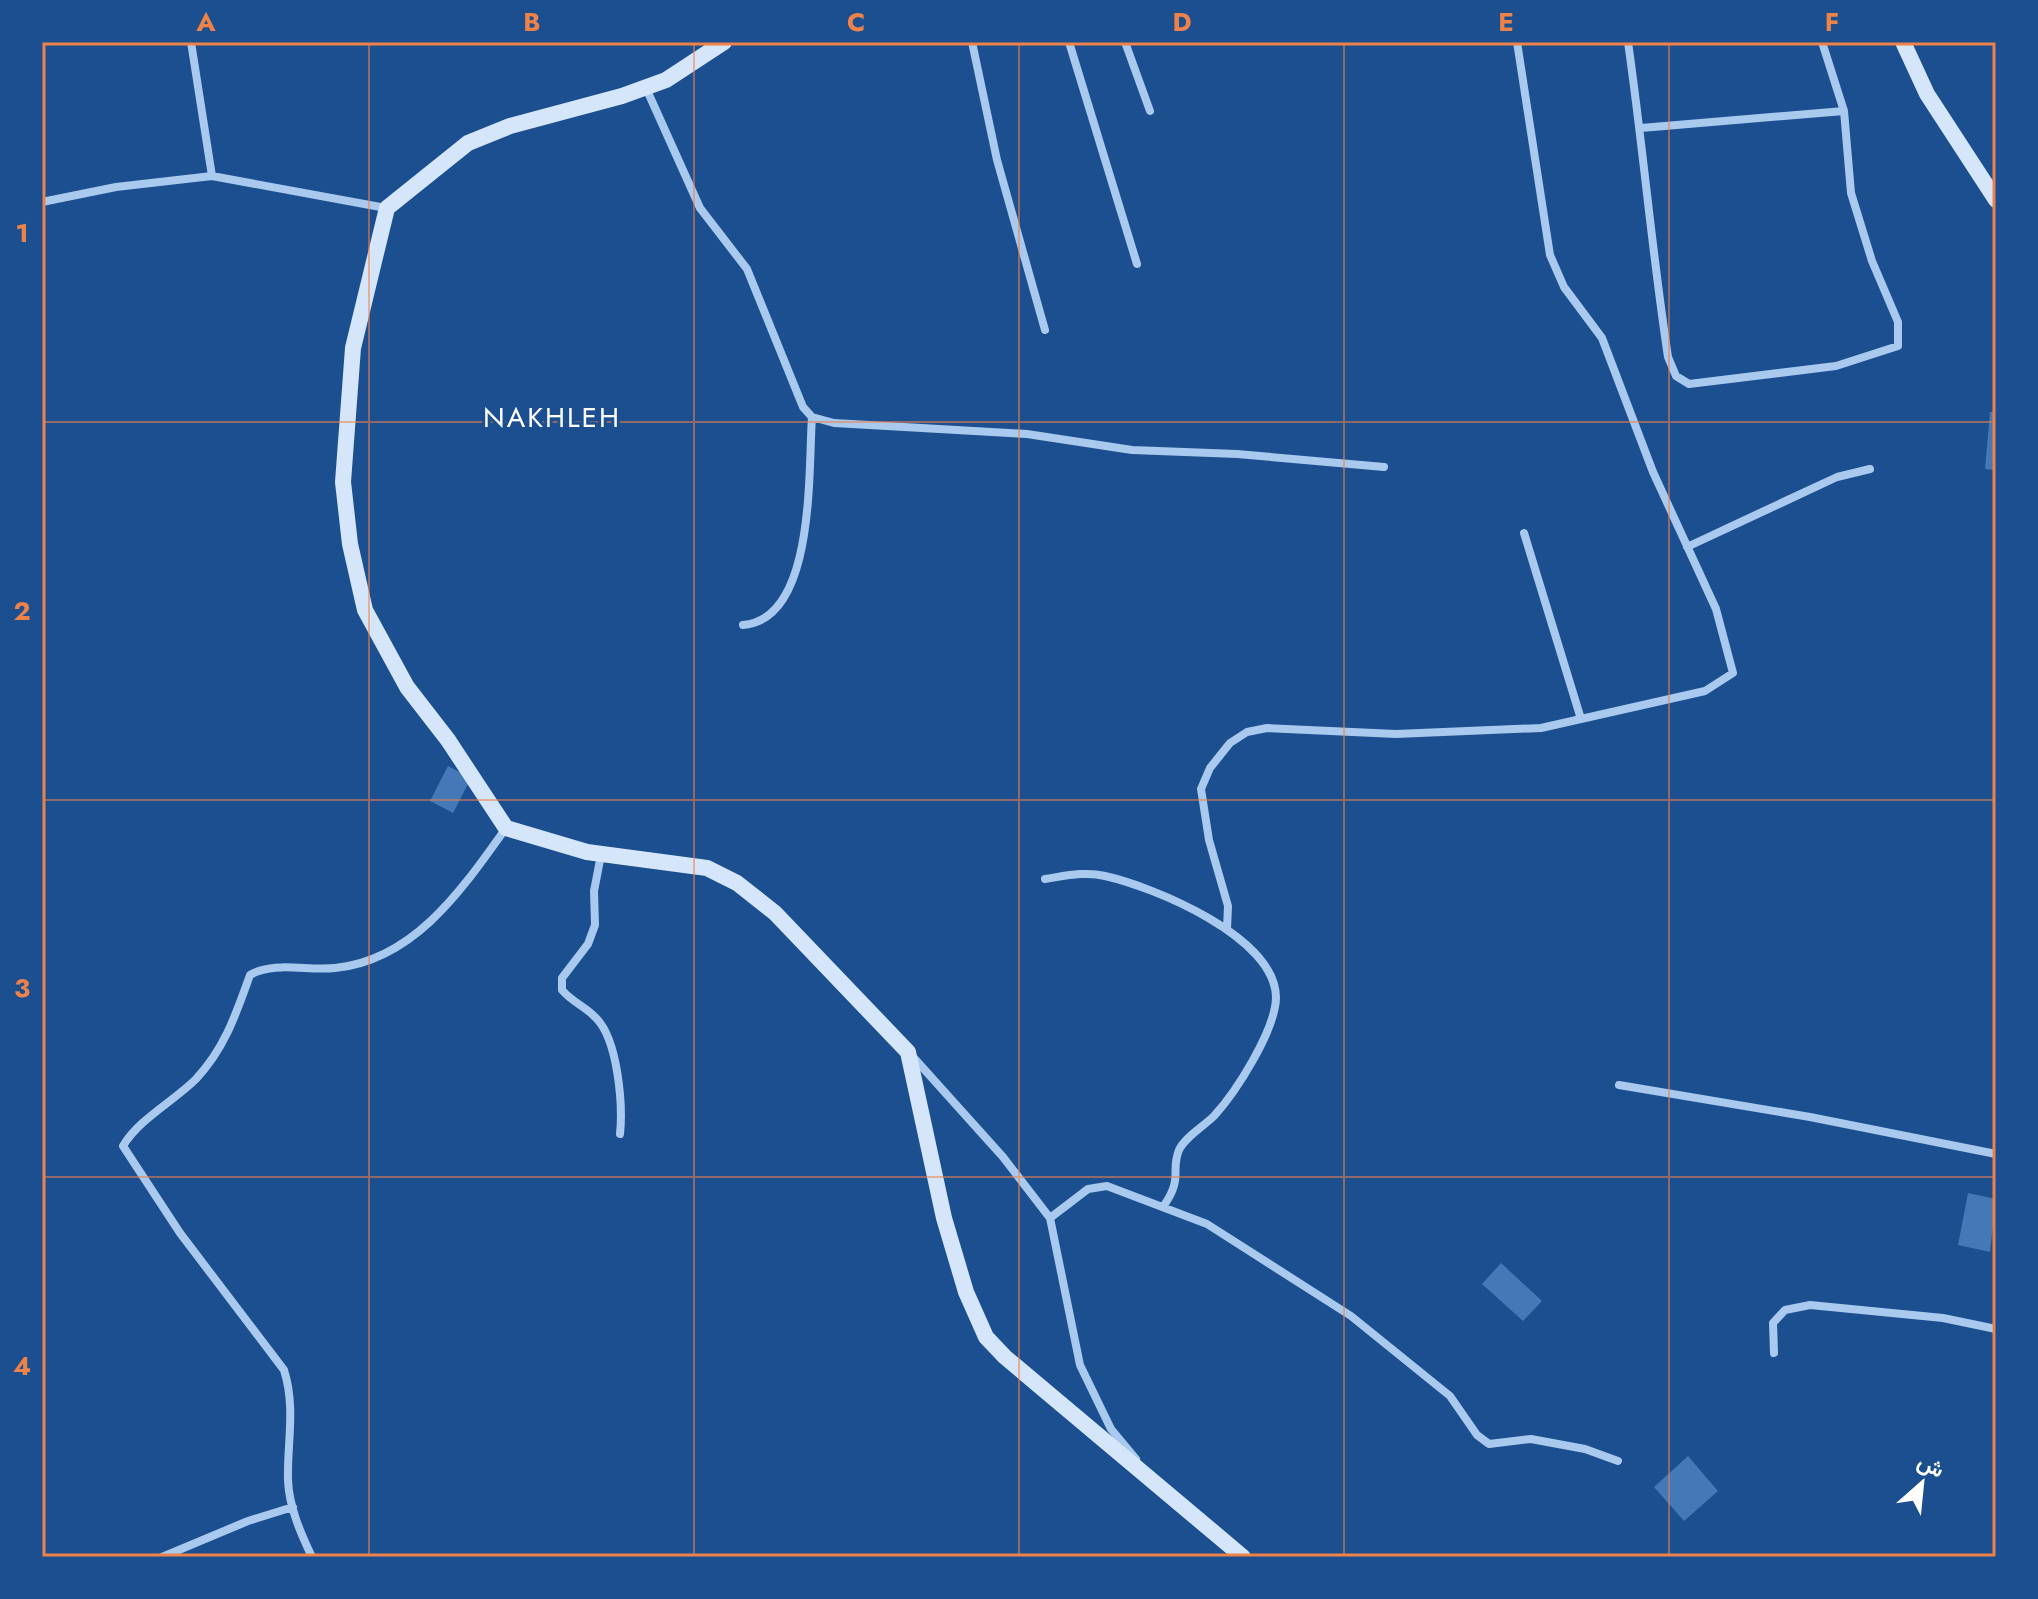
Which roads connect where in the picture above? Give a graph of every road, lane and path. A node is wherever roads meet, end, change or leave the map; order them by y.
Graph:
1 (191, 42) edge
2 (972, 42) edge
3 (1069, 42) edge
4 (1125, 42) edge
5 (1517, 42) edge
6 (1628, 42) edge
7 (1822, 42) edge
8 (1903, 42) edge
9 (719, 43) edge
10 (645, 87) junction
11 (1150, 111) dead end
12 (1844, 111) junction
13 (1641, 128) junction
14 (212, 176) junction
15 (1996, 200) edge
16 (42, 202) edge
17 (387, 208) junction
18 (1137, 264) dead end
19 (1045, 330) dead end
20 (812, 417) junction
21 (1384, 467) dead end
22 (1870, 469) dead end
23 (1524, 533) dead end
24 (1687, 547) junction
25 (743, 625) dead end
26 (1581, 719) junction
27 (506, 828) junction
28 (601, 854) junction
29 (1045, 879) dead end
30 (1227, 929) junction
31 (908, 1052) junction
32 (1619, 1085) dead end
33 (620, 1134) dead end
34 (1996, 1154) edge
35 (1163, 1207) junction
36 (1050, 1218) junction
37 (1996, 1329) edge
38 (1774, 1353) dead end
39 (1618, 1461) dead end
40 (1153, 1479) junction
41 (293, 1507) junction
42 (162, 1557) edge
43 (312, 1557) edge
44 (1243, 1557) edge

1 - 14 street
2 - 19 street
3 - 18 street
4 - 11 street
5 - 24 street
6 - 13 street
7 - 12 street
8 - 15 street
9 - 10 street
10 - 17 street
10 - 20 street
12 - 13 street
12 - 13 street
14 - 16 street
14 - 17 street
17 - 27 street
20 - 21 street
20 - 25 street
22 - 24 street
23 - 26 street
24 - 26 street
26 - 30 street
27 - 28 street
27 - 41 street
28 - 31 street
28 - 33 street
29 - 30 street
30 - 35 street
31 - 36 street
31 - 40 street
32 - 34 street
35 - 36 street
35 - 39 street
36 - 40 street
37 - 38 street
40 - 44 street
41 - 42 street
41 - 43 street

